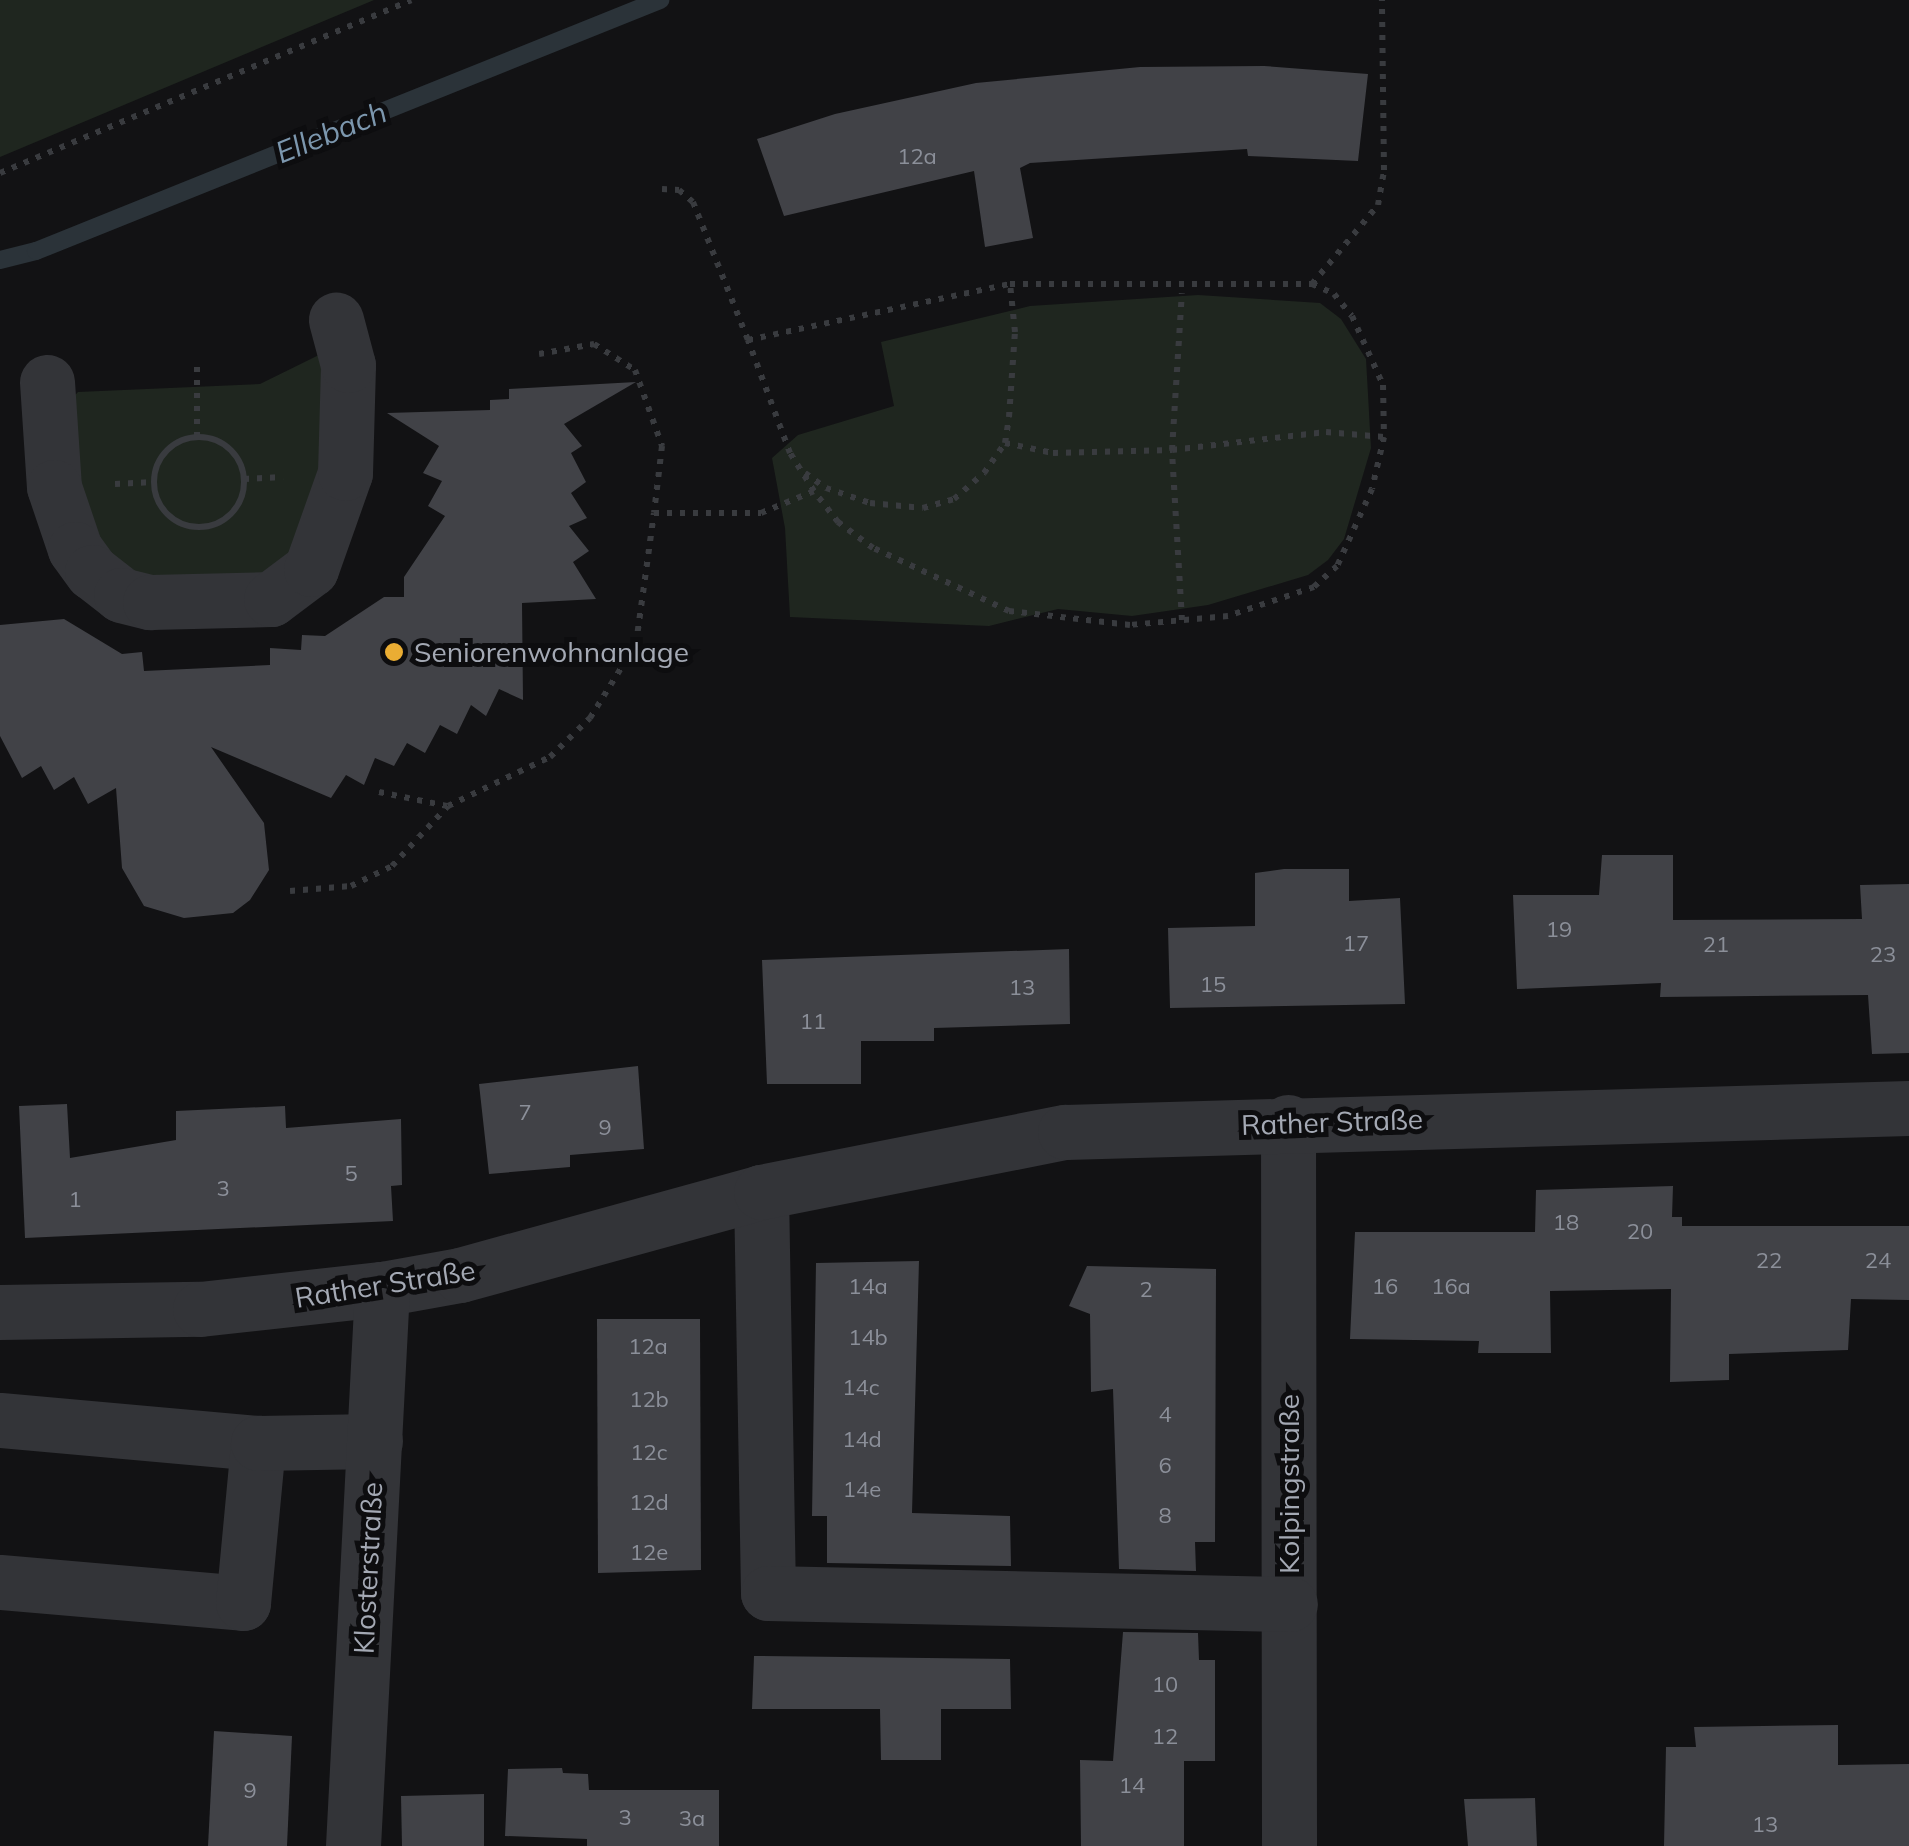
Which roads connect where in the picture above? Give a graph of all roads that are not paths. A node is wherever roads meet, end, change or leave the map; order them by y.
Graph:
1 (336, 320) dead end
2 (48, 382) dead end
3 (1909, 1108) edge
4 (1288, 1122) junction
5 (760, 1192) junction
6 (382, 1290) junction
7 (0, 1312) edge
8 (0, 1420) edge
9 (375, 1440) junction
10 (258, 1443) junction
11 (0, 1582) edge
12 (1290, 1604) junction
13 (353, 1846) edge
14 (1289, 1846) edge

1 - 2 street
3 - 4 street, Rather Straße
4 - 5 street, Rather Straße
4 - 12 street, Kolpingstraße
5 - 6 street, Rather Straße
5 - 12 street
6 - 7 street, Rather Straße
6 - 9 street, Klosterstraße
8 - 10 street
9 - 10 street
9 - 13 street, Klosterstraße
10 - 11 street
12 - 14 street, Kolpingstraße

